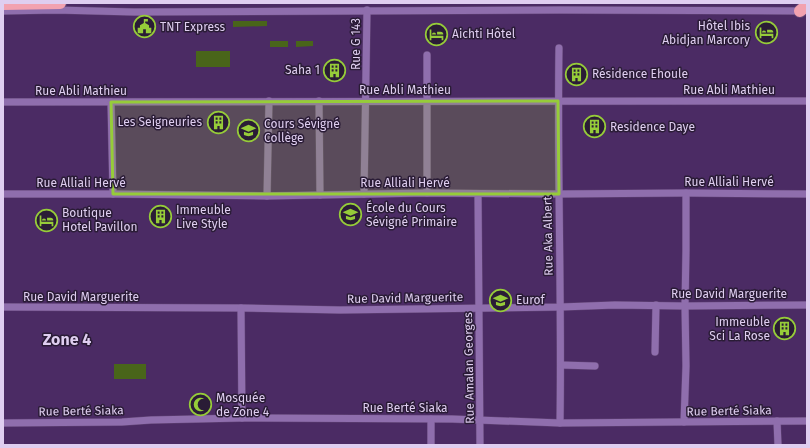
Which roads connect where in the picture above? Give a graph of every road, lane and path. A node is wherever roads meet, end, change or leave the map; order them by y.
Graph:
1 (60, 3) edge
2 (3, 4) edge
3 (708, 7) edge
4 (805, 9) edge
5 (367, 10) junction
6 (3, 11) edge
7 (559, 48) dead end
8 (427, 55) dead end
9 (269, 101) junction
10 (319, 101) junction
11 (427, 101) junction
12 (558, 101) junction
13 (807, 101) edge
14 (3, 102) edge
15 (112, 102) junction
16 (366, 102) junction
17 (686, 193) junction
18 (3, 194) edge
19 (113, 194) junction
20 (364, 194) junction
21 (427, 194) junction
22 (478, 194) junction
23 (559, 194) junction
24 (807, 194) edge
25 (320, 195) junction
26 (267, 196) junction
27 (656, 305) junction
28 (807, 305) edge
29 (561, 306) junction
30 (685, 306) junction
31 (3, 307) edge
32 (241, 308) junction
33 (479, 308) junction
34 (655, 352) dead end
35 (561, 365) junction
36 (595, 366) dead end
37 (242, 418) junction
38 (431, 419) junction
39 (481, 420) junction
40 (807, 420) edge
41 (777, 421) junction
42 (560, 422) junction
43 (684, 422) junction
44 (3, 423) edge
45 (431, 445) edge
46 (480, 445) edge
47 (778, 445) edge

1 - 2 highway
3 - 4 street
3 - 5 street
5 - 6 street
5 - 16 street, Rue G 143
7 - 12 street, Rue Aka Albert
8 - 11 street
9 - 10 street, Rue Abli Mathieu
9 - 15 street, Rue Abli Mathieu
9 - 26 street
10 - 16 street, Rue Abli Mathieu
10 - 25 street
11 - 12 street, Rue Abli Mathieu
11 - 16 street, Rue Abli Mathieu
11 - 21 street
12 - 13 street, Rue Abli Mathieu
12 - 23 street, Rue Aka Albert
14 - 15 street, Rue Abli Mathieu
15 - 19 street
16 - 20 street, Rue G 143
17 - 23 street, Rue Alliali Hervé
17 - 24 street, Rue Alliali Hervé
17 - 30 street
18 - 19 street, Rue Alliali Hervé
19 - 26 street, Rue Alliali Hervé
20 - 21 street, Rue Alliali Hervé
20 - 25 street, Rue Alliali Hervé
21 - 22 street, Rue Alliali Hervé
22 - 23 street, Rue Alliali Hervé
22 - 33 street, Rue Amalan Georges
23 - 29 street, Rue Aka Albert
25 - 26 street, Rue Alliali Hervé
27 - 29 street, Rue David Marguerite
27 - 30 street, Rue David Marguerite
27 - 34 street
28 - 30 street, Rue David Marguerite
29 - 33 street, Rue David Marguerite
29 - 35 street, Rue Aka Albert
30 - 43 street
31 - 32 street, Rue David Marguerite
32 - 33 street, Rue David Marguerite
32 - 37 street
33 - 39 street, Rue Amalan Georges
35 - 36 street
35 - 42 street, Rue Aka Albert
37 - 38 street, Rue Berté Siaka
37 - 44 street, Rue Berté Siaka
38 - 39 street, Rue Berté Siaka
38 - 45 street
39 - 42 street, Rue Berté Siaka
39 - 46 street, Rue Amalan Georges
40 - 41 street, Rue Berté Siaka
41 - 43 street, Rue Berté Siaka
41 - 47 street
42 - 43 street, Rue Berté Siaka

